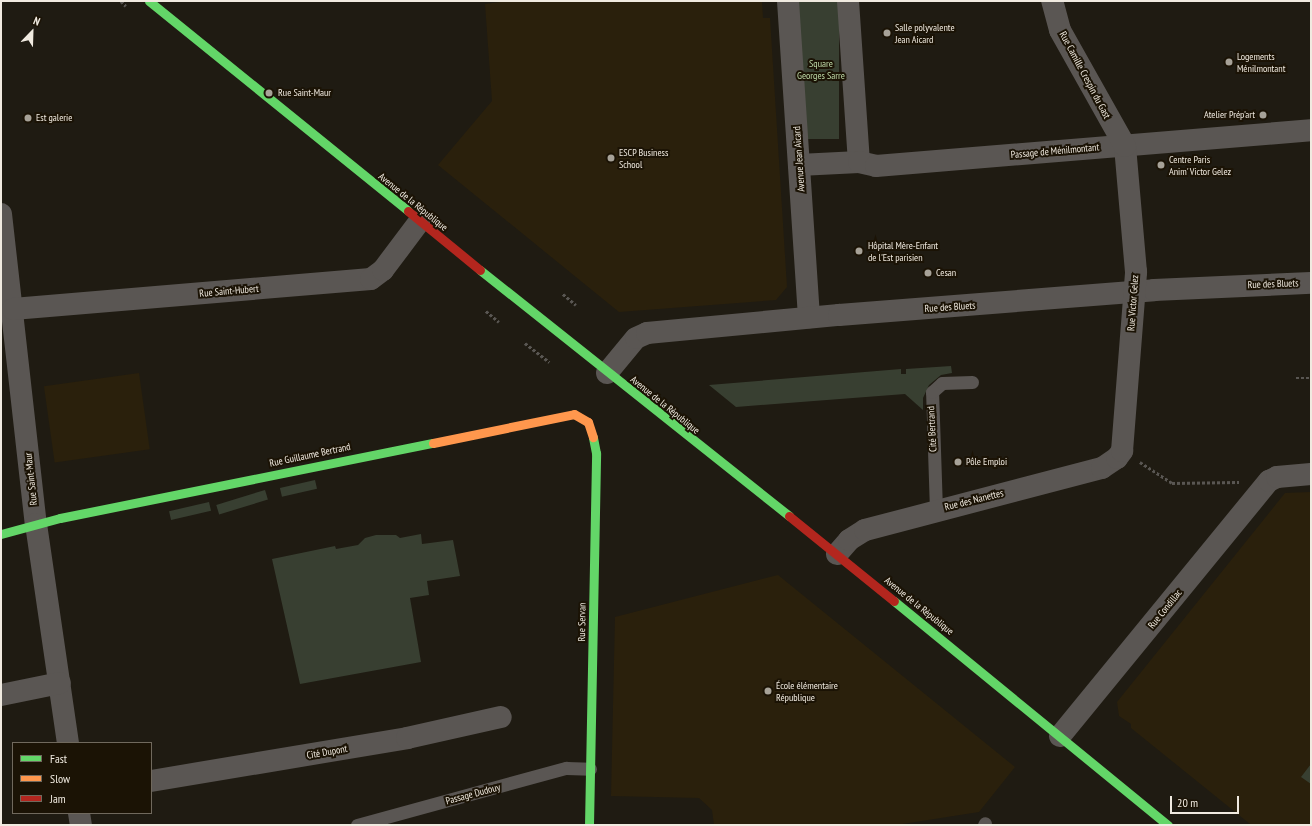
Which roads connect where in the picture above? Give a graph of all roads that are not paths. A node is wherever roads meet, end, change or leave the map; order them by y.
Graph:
1 (149, 1) edge
2 (788, 1) edge
3 (848, 1) edge
4 (1052, 1) edge
5 (1311, 130) edge
6 (1125, 146) junction
7 (859, 162) junction
8 (799, 165) junction
9 (1, 214) edge
10 (419, 222) junction
11 (1311, 283) edge
12 (1134, 293) junction
13 (13, 309) junction
14 (809, 318) junction
15 (607, 373) junction
16 (972, 382) dead end
17 (588, 422) joint
18 (1119, 454) joint
19 (1311, 474) edge
20 (936, 510) junction
21 (36, 524) junction
22 (1, 534) edge
23 (837, 554) junction
24 (60, 683) junction
25 (1, 695) edge
26 (501, 717) dead end
27 (1060, 736) junction
28 (68, 742) edge
29 (590, 769) junction
30 (152, 781) edge
31 (79, 814) edge
32 (80, 825) edge
33 (357, 825) edge
34 (589, 825) edge
35 (1168, 825) edge

1 - 10 main road, Avenue de la République
2 - 8 street, Avenue Jean Aicard
3 - 7 street
4 - 6 street, Rue Camille Crespin du Gast
5 - 6 street, Passage de Ménilmontant
6 - 7 street, Passage de Ménilmontant
6 - 12 street, Rue Victor Gelez
7 - 8 street, Passage de Ménilmontant
8 - 14 street, Avenue Jean Aicard
9 - 13 street, Rue Saint-Maur
10 - 13 street, Rue Saint-Hubert
10 - 15 main road, Avenue de la République
11 - 12 street, Rue des Bluets
12 - 14 street, Rue des Bluets
12 - 18 street, Rue Victor Gelez
13 - 21 street, Rue Saint-Maur
14 - 15 street, Rue des Bluets
15 - 23 main road, Avenue de la République
16 - 20 lane, Cité Bertrand
17 - 21 main road, Rue Guillaume Bertrand
17 - 29 main road, Rue Servan
18 - 20 street, Rue des Nanettes
19 - 27 street, Rue Condillac
20 - 23 street, Rue des Nanettes
21 - 22 main road, Rue Guillaume Bertrand
21 - 24 street, Rue Saint-Maur
23 - 27 main road, Avenue de la République
24 - 25 street
24 - 28 street, Rue Saint-Maur
26 - 30 street, Cité Dupont
27 - 35 main road, Avenue de la République
29 - 33 lane, Passage Dudouy
29 - 34 main road, Rue Servan
31 - 32 street

